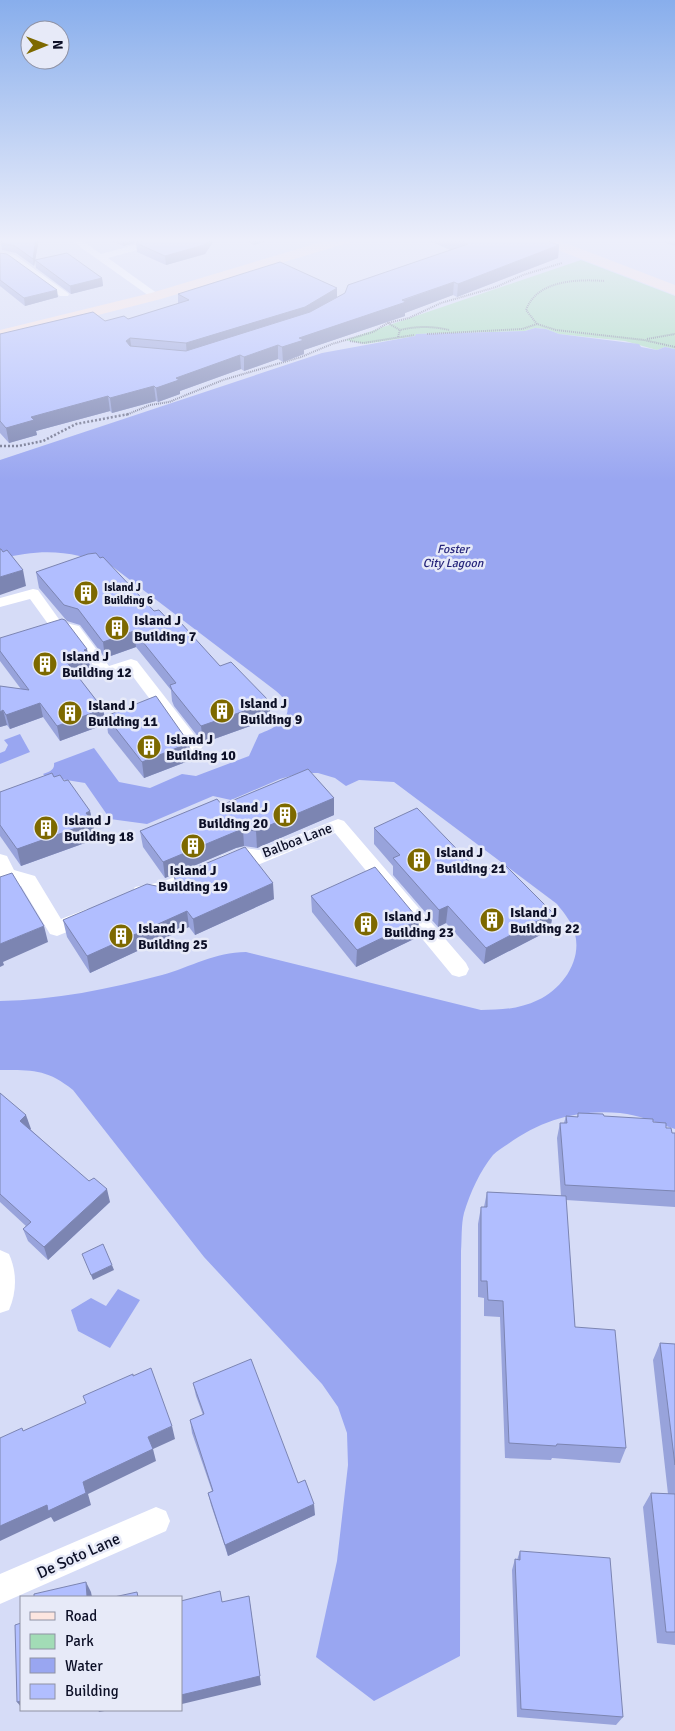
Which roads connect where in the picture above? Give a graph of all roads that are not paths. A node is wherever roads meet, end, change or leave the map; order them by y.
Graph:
1 (24, 320) edge
2 (53, 320) edge
3 (0, 325) edge
4 (0, 335) edge
5 (0, 603) edge
6 (194, 746) dead end
7 (0, 861) edge
8 (127, 898) edge
9 (101, 910) edge
10 (459, 969) dead end
11 (0, 1262) edge
12 (0, 1301) edge
13 (156, 1521) dead end
14 (0, 1589) edge

1 - 3 main road
2 - 4 main road
5 - 6 street
7 - 9 street
8 - 10 street, Balboa Lane
11 - 12 street
13 - 14 street, De Soto Lane

